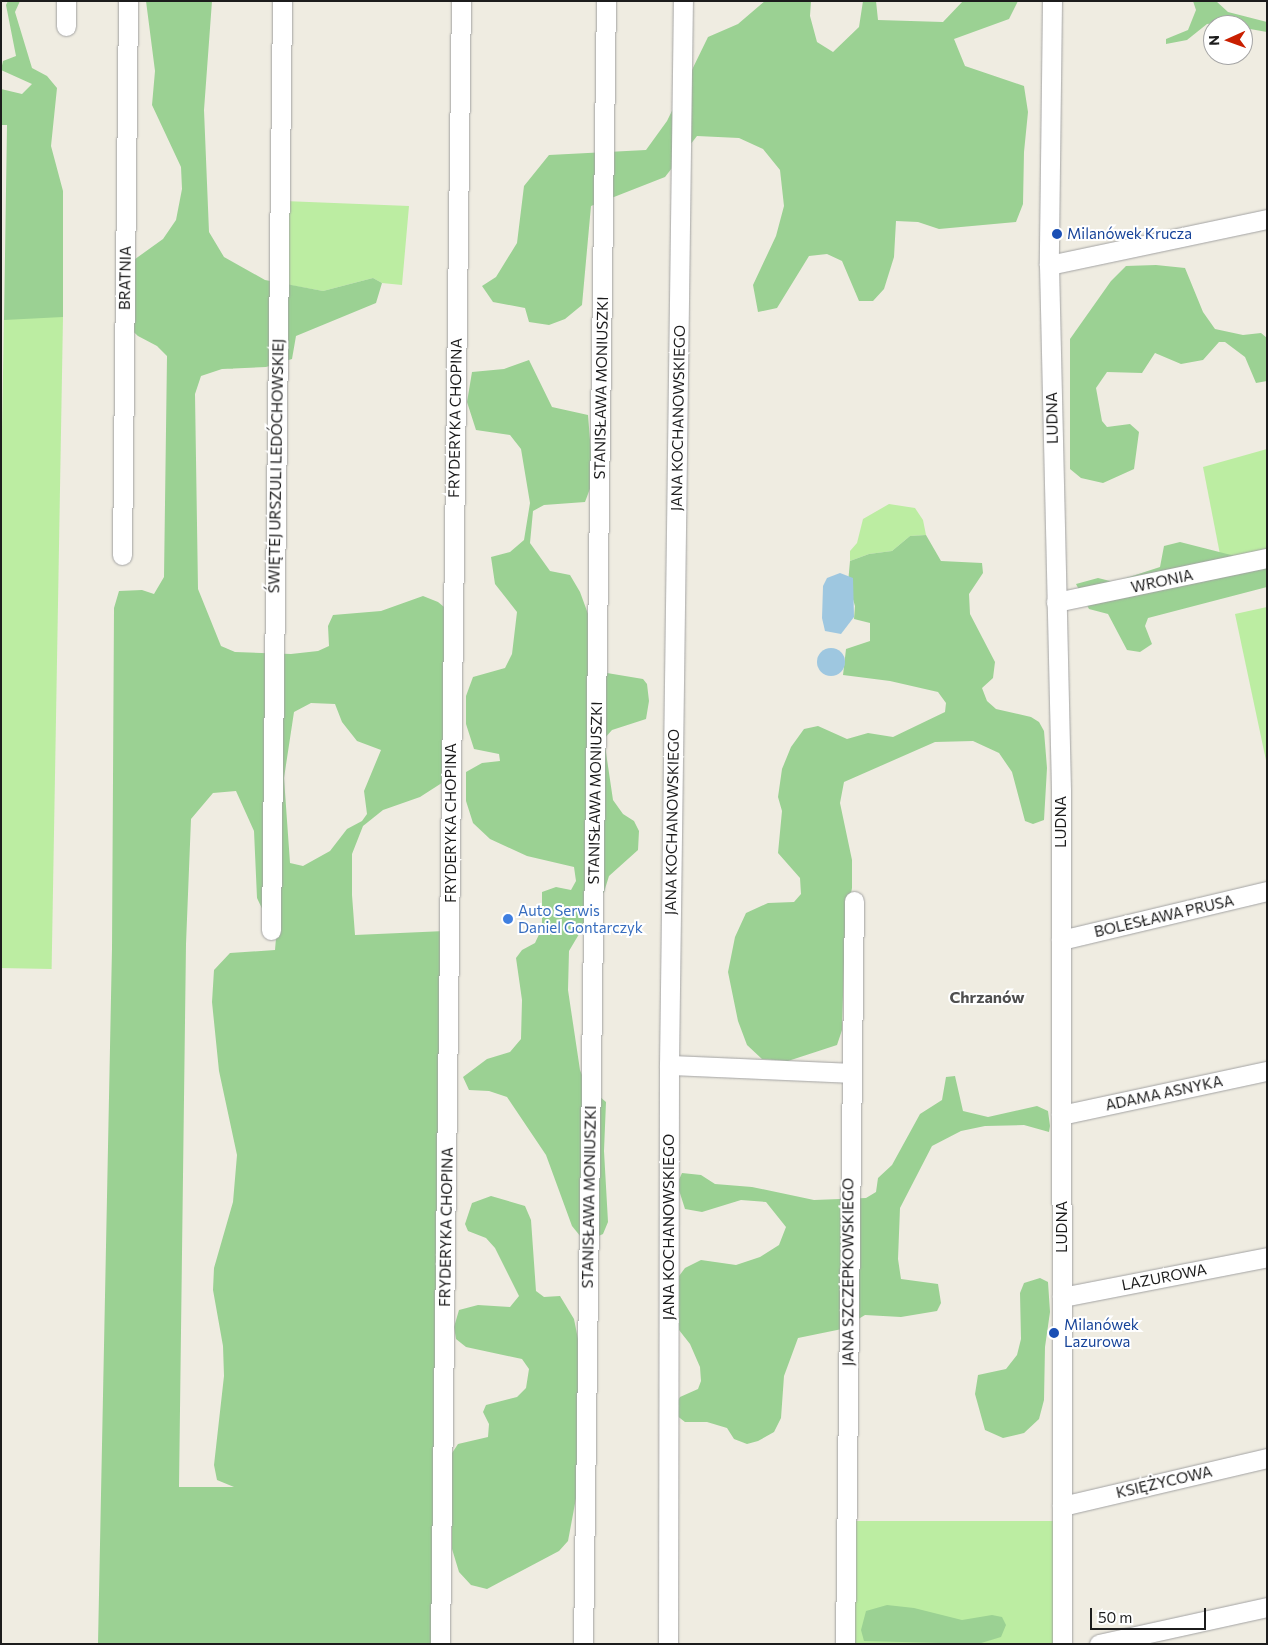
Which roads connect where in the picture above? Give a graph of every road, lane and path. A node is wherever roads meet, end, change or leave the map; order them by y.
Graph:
1 (66, 1) edge
2 (128, 1) edge
3 (282, 1) edge
4 (461, 1) edge
5 (606, 1) edge
6 (683, 1) edge
7 (1052, 1) edge
8 (66, 26) dead end
9 (1267, 218) edge
10 (1049, 265) junction
11 (122, 555) dead end
12 (1267, 558) edge
13 (1056, 602) junction
14 (1267, 891) edge
15 (854, 901) dead end
16 (271, 930) dead end
17 (1061, 940) junction
18 (669, 1065) junction
19 (1267, 1071) edge
20 (850, 1073) junction
21 (1061, 1115) junction
22 (1267, 1257) edge
23 (1062, 1297) junction
24 (1267, 1458) edge
25 (1062, 1506) junction
26 (1267, 1607) edge
27 (440, 1644) edge
28 (583, 1644) edge
29 (668, 1644) edge
30 (845, 1644) edge
31 (1062, 1644) edge
32 (1099, 1644) edge

1 - 8 street
2 - 11 street, BRATNIA
3 - 16 street, ŚWIĘTEJ URSZULI LEDÓCHOWSKIEJ
4 - 27 street, FRYDERYKA CHOPINA
5 - 28 street, STANISŁAWA MONIUSZKI
6 - 18 street, JANA KOCHANOWSKIEGO
7 - 10 street, LUDNA
9 - 10 street
10 - 13 street, LUDNA
12 - 13 street, WRONIA
13 - 17 street, LUDNA
14 - 17 street, BOLESŁAWA PRUSA
15 - 20 street, JANA SZCZEPKOWSKIEGO
17 - 21 street, LUDNA
18 - 20 street
18 - 29 street, JANA KOCHANOWSKIEGO
19 - 21 street, ADAMA ASNYKA
20 - 30 street, JANA SZCZEPKOWSKIEGO
21 - 23 street, LUDNA
22 - 23 street, LAZUROWA
23 - 25 street, LUDNA
24 - 25 street, KSIĘŻYCOWA
25 - 31 street, LUDNA
26 - 32 street

